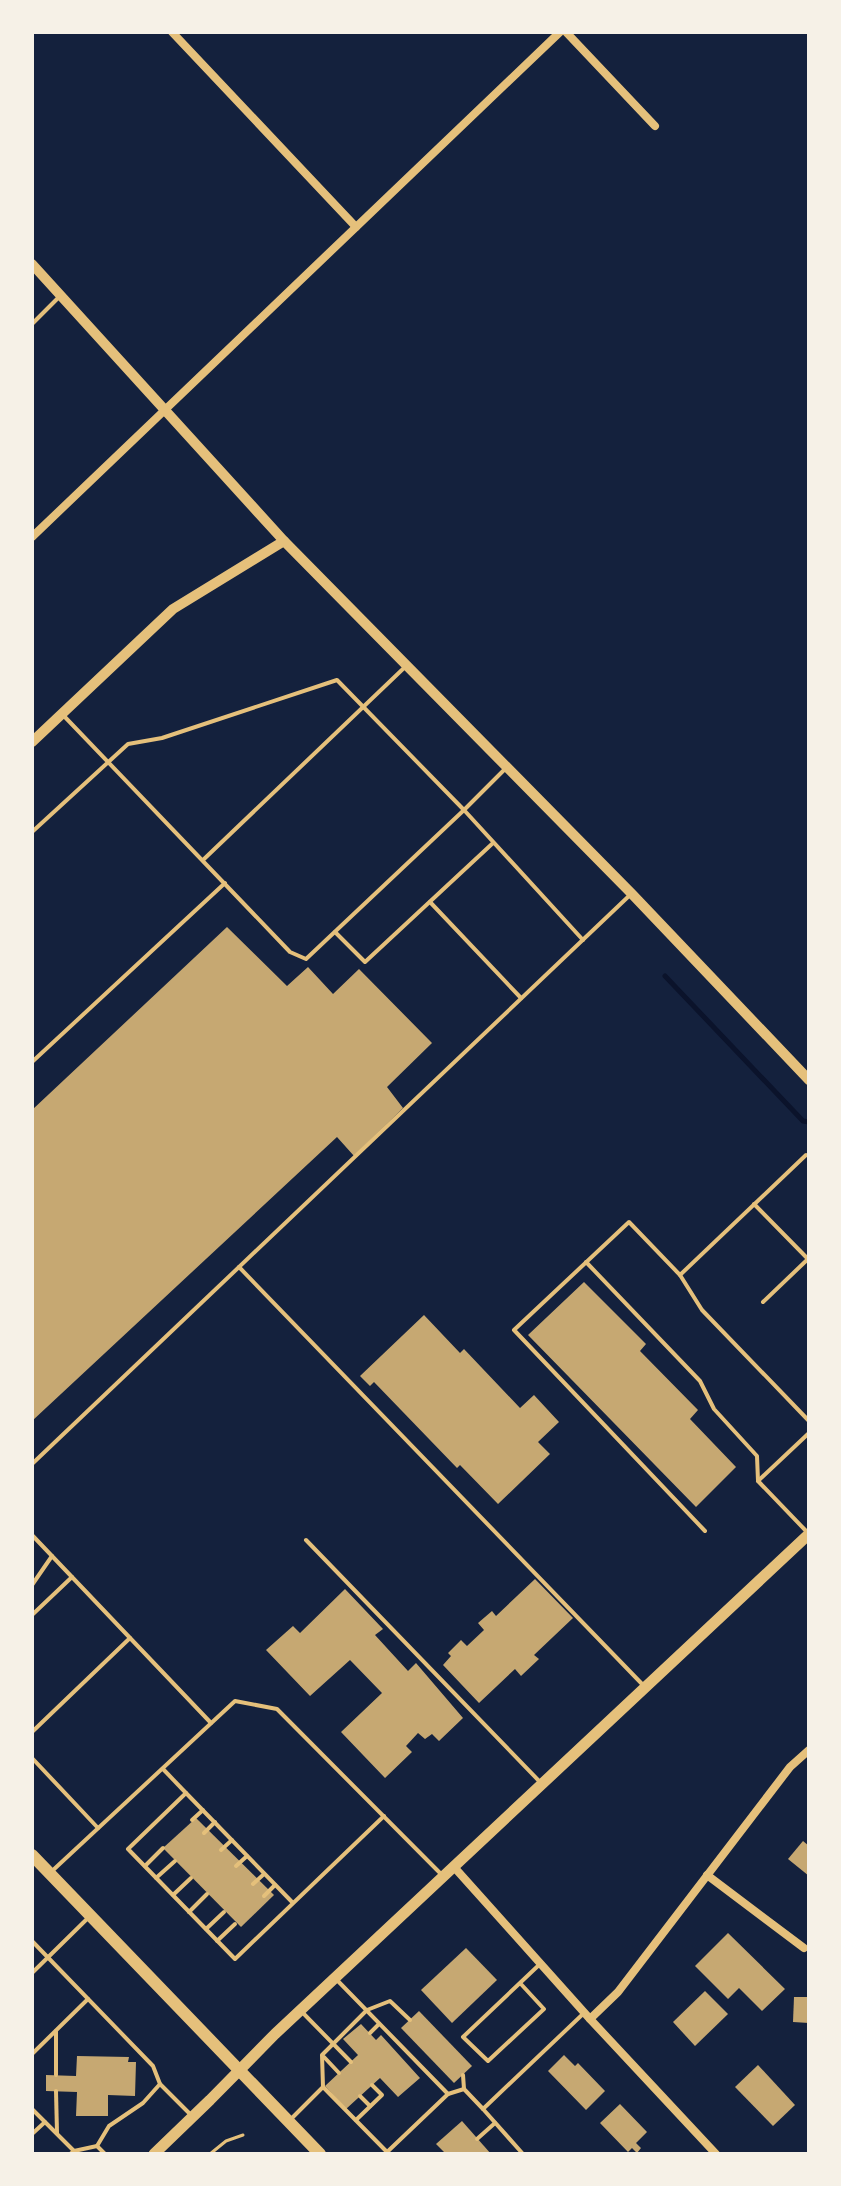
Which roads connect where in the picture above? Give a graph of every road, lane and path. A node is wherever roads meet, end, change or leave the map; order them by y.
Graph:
1 (172, 32) edge
2 (563, 32) edge
3 (655, 126) dead end
4 (356, 227) junction
5 (32, 264) edge
6 (62, 295) junction
7 (32, 324) edge
8 (165, 411) junction
9 (32, 537) edge
10 (284, 541) junction
11 (407, 666) junction
12 (364, 707) junction
13 (61, 713) junction
14 (32, 742) edge
15 (108, 762) junction
16 (507, 767) junction
17 (464, 810) junction
18 (32, 832) edge
19 (493, 843) junction
20 (203, 861) junction
21 (225, 883) junction
22 (632, 894) junction
23 (430, 902) junction
24 (335, 932) junction
25 (583, 940) junction
26 (521, 998) junction
27 (32, 1062) edge
28 (809, 1080) edge
29 (806, 1155) dead end
30 (754, 1204) junction
31 (586, 1262) junction
32 (239, 1267) junction
33 (680, 1275) junction
34 (763, 1302) dead end
35 (809, 1421) edge
36 (809, 1433) edge
37 (32, 1464) edge
38 (758, 1481) junction
39 (705, 1531) dead end
40 (809, 1534) edge
41 (32, 1535) edge
42 (306, 1540) dead end
43 (52, 1556) junction
44 (72, 1577) junction
45 (32, 1585) edge
46 (32, 1615) edge
47 (130, 1638) junction
48 (645, 1687) junction
49 (211, 1723) junction
50 (32, 1732) edge
51 (809, 1750) edge
52 (32, 1758) edge
53 (162, 1768) junction
54 (542, 1785) junction
55 (186, 1793) junction
56 (203, 1810) junction
57 (384, 1816) junction
58 (192, 1820) dead end
59 (215, 1822) junction
60 (98, 1828) junction
61 (204, 1833) dead end
62 (232, 1840) junction
63 (163, 1848) dead end
64 (221, 1850) dead end
65 (32, 1855) edge
66 (247, 1856) junction
67 (175, 1861) dead end
68 (145, 1866) junction
69 (236, 1866) dead end
70 (454, 1867) junction
71 (49, 1873) junction
72 (264, 1874) junction
73 (707, 1875) junction
74 (444, 1876) junction
75 (156, 1878) junction
76 (191, 1878) dead end
77 (253, 1884) dead end
78 (275, 1885) junction
79 (207, 1894) dead end
80 (173, 1895) junction
81 (264, 1896) dead end
82 (293, 1903) junction
83 (189, 1912) junction
84 (224, 1912) dead end
85 (91, 1916) junction
86 (235, 1924) dead end
87 (206, 1929) junction
88 (32, 1941) edge
89 (217, 1941) junction
90 (804, 1948) dead end
91 (48, 1958) junction
92 (540, 1964) junction
93 (32, 1973) edge
94 (335, 1978) junction
95 (520, 1983) junction
96 (88, 1999) junction
97 (300, 2010) junction
98 (367, 2010) junction
99 (587, 2016) junction
100 (410, 2020) dead end
101 (379, 2024) junction
102 (56, 2031) junction
103 (370, 2033) dead end
104 (333, 2042) junction
105 (353, 2049) dead end
106 (32, 2054) edge
107 (322, 2055) junction
108 (345, 2056) junction
109 (351, 2062) dead end
110 (240, 2069) junction
111 (339, 2073) dead end
112 (56, 2075) dead end
113 (463, 2075) dead end
114 (160, 2084) junction
115 (372, 2085) dead end
116 (323, 2087) junction
117 (464, 2089) junction
118 (56, 2091) dead end
119 (448, 2094) junction
120 (360, 2096) dead end
121 (370, 2106) junction
122 (32, 2109) edge
123 (483, 2109) junction
124 (193, 2117) junction
125 (355, 2120) junction
126 (289, 2121) junction
127 (45, 2122) junction
128 (495, 2123) junction
129 (32, 2134) edge
130 (57, 2134) junction
131 (243, 2135) dead end
132 (477, 2139) dead end
133 (97, 2146) junction
134 (72, 2152) edge
135 (386, 2153) edge
136 (520, 2153) edge
137 (105, 2154) edge
138 (154, 2154) edge
139 (210, 2154) edge
140 (320, 2154) edge
141 (716, 2154) edge

1 - 4 street
2 - 3 street
2 - 4 street
4 - 8 street
5 - 6 street
6 - 7 lane
6 - 8 street
8 - 9 street
8 - 10 street
10 - 11 street
10 - 13 street
11 - 12 lane
11 - 16 street
12 - 15 lane
12 - 17 lane
12 - 20 lane
13 - 14 street
13 - 15 lane
15 - 18 lane
15 - 20 lane
16 - 17 lane
16 - 22 street
17 - 19 lane
17 - 24 lane
19 - 23 lane
19 - 25 lane
20 - 21 lane
21 - 24 lane
21 - 27 lane
22 - 25 lane
22 - 28 street
23 - 24 lane
23 - 26 lane
25 - 26 lane
26 - 32 lane
29 - 30 lane
30 - 33 lane
30 - 34 lane
31 - 33 lane
31 - 38 lane
31 - 39 lane
32 - 37 lane
32 - 48 lane
33 - 35 lane
36 - 38 lane
38 - 40 lane
40 - 48 main road
41 - 43 lane
42 - 54 lane
43 - 44 lane
43 - 45 lane
44 - 46 lane
44 - 47 lane
47 - 49 lane
47 - 50 lane
48 - 54 main road
49 - 53 lane
49 - 57 lane
51 - 73 street
52 - 60 lane
53 - 55 lane
53 - 60 lane
54 - 70 main road
55 - 56 lane
55 - 68 lane
56 - 58 lane
56 - 59 lane
57 - 74 lane
57 - 82 lane
59 - 61 lane
59 - 62 lane
60 - 71 lane
62 - 64 lane
62 - 66 lane
63 - 68 lane
65 - 71 main road
66 - 69 lane
66 - 72 lane
67 - 75 lane
68 - 75 lane
70 - 74 main road
70 - 92 street
71 - 85 main road
72 - 77 lane
72 - 78 lane
73 - 90 street
73 - 99 street
74 - 94 main road
75 - 80 lane
76 - 80 lane
78 - 81 lane
78 - 82 lane
79 - 83 lane
80 - 83 lane
82 - 89 lane
83 - 87 lane
84 - 87 lane
85 - 91 lane
85 - 110 main road
86 - 89 lane
87 - 89 lane
88 - 91 lane
91 - 93 lane
91 - 96 lane
92 - 95 lane
92 - 99 street
94 - 97 main road
94 - 98 lane
95 - 95 lane
96 - 102 lane
96 - 114 lane
97 - 104 lane
97 - 110 main road
98 - 100 lane
98 - 101 lane
98 - 104 lane
99 - 123 lane
99 - 141 street
101 - 103 lane
101 - 119 lane
102 - 106 lane
102 - 112 lane
104 - 107 lane
104 - 108 lane
105 - 108 lane
107 - 111 lane
107 - 116 lane
108 - 109 lane
110 - 124 main road
110 - 126 main road
113 - 117 lane
114 - 124 lane
114 - 133 lane
115 - 121 lane
116 - 125 lane
116 - 126 lane
117 - 119 lane
117 - 123 lane
118 - 130 lane
119 - 135 lane
120 - 121 lane
121 - 125 lane
122 - 127 lane
123 - 128 lane
124 - 138 main road
125 - 135 lane
126 - 140 main road
127 - 129 lane
127 - 130 lane
128 - 132 lane
128 - 136 lane
130 - 134 lane
131 - 139 path
133 - 134 lane
133 - 137 lane

